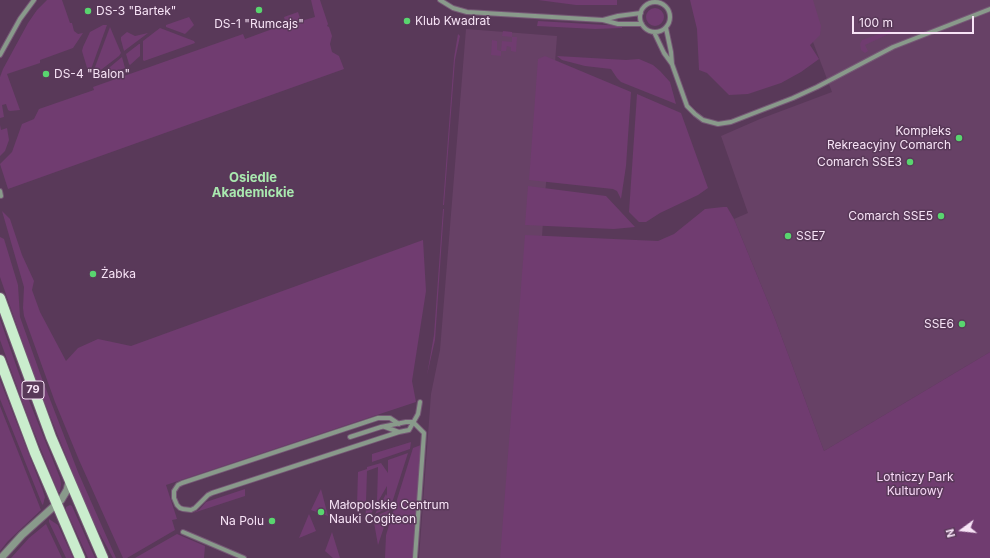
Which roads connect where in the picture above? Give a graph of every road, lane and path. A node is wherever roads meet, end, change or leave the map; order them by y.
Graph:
1 (34, 0) edge
2 (440, 0) edge
3 (656, 1) edge
4 (646, 2) edge
5 (990, 9) edge
6 (641, 13) junction
7 (603, 20) junction
8 (642, 24) junction
9 (666, 28) junction
10 (654, 32) junction
11 (0, 55) edge
12 (672, 64) junction
13 (0, 298) edge
14 (0, 360) edge
15 (420, 402) dead end
16 (413, 422) junction
17 (399, 424) junction
18 (381, 427) junction
19 (399, 432) junction
20 (350, 437) dead end
21 (69, 482) junction
22 (57, 505) junction
23 (183, 532) dead end
24 (1, 558) edge
25 (80, 558) edge
26 (103, 558) edge
27 (244, 558) edge
28 (416, 558) edge

1 - 11 street
2 - 7 street
3 - 4 street
3 - 9 street
4 - 6 street
5 - 12 street
6 - 7 street
6 - 8 street
7 - 8 street
8 - 10 street
9 - 10 street
9 - 12 street
10 - 12 street
13 - 21 main road, 79
14 - 22 main road, 79
15 - 16 street
16 - 17 street
16 - 19 street
16 - 28 street
17 - 18 street
17 - 19 street
18 - 19 street
18 - 20 street
21 - 22 street
21 - 26 main road, 79
22 - 24 street
22 - 25 main road, 79
23 - 27 street

